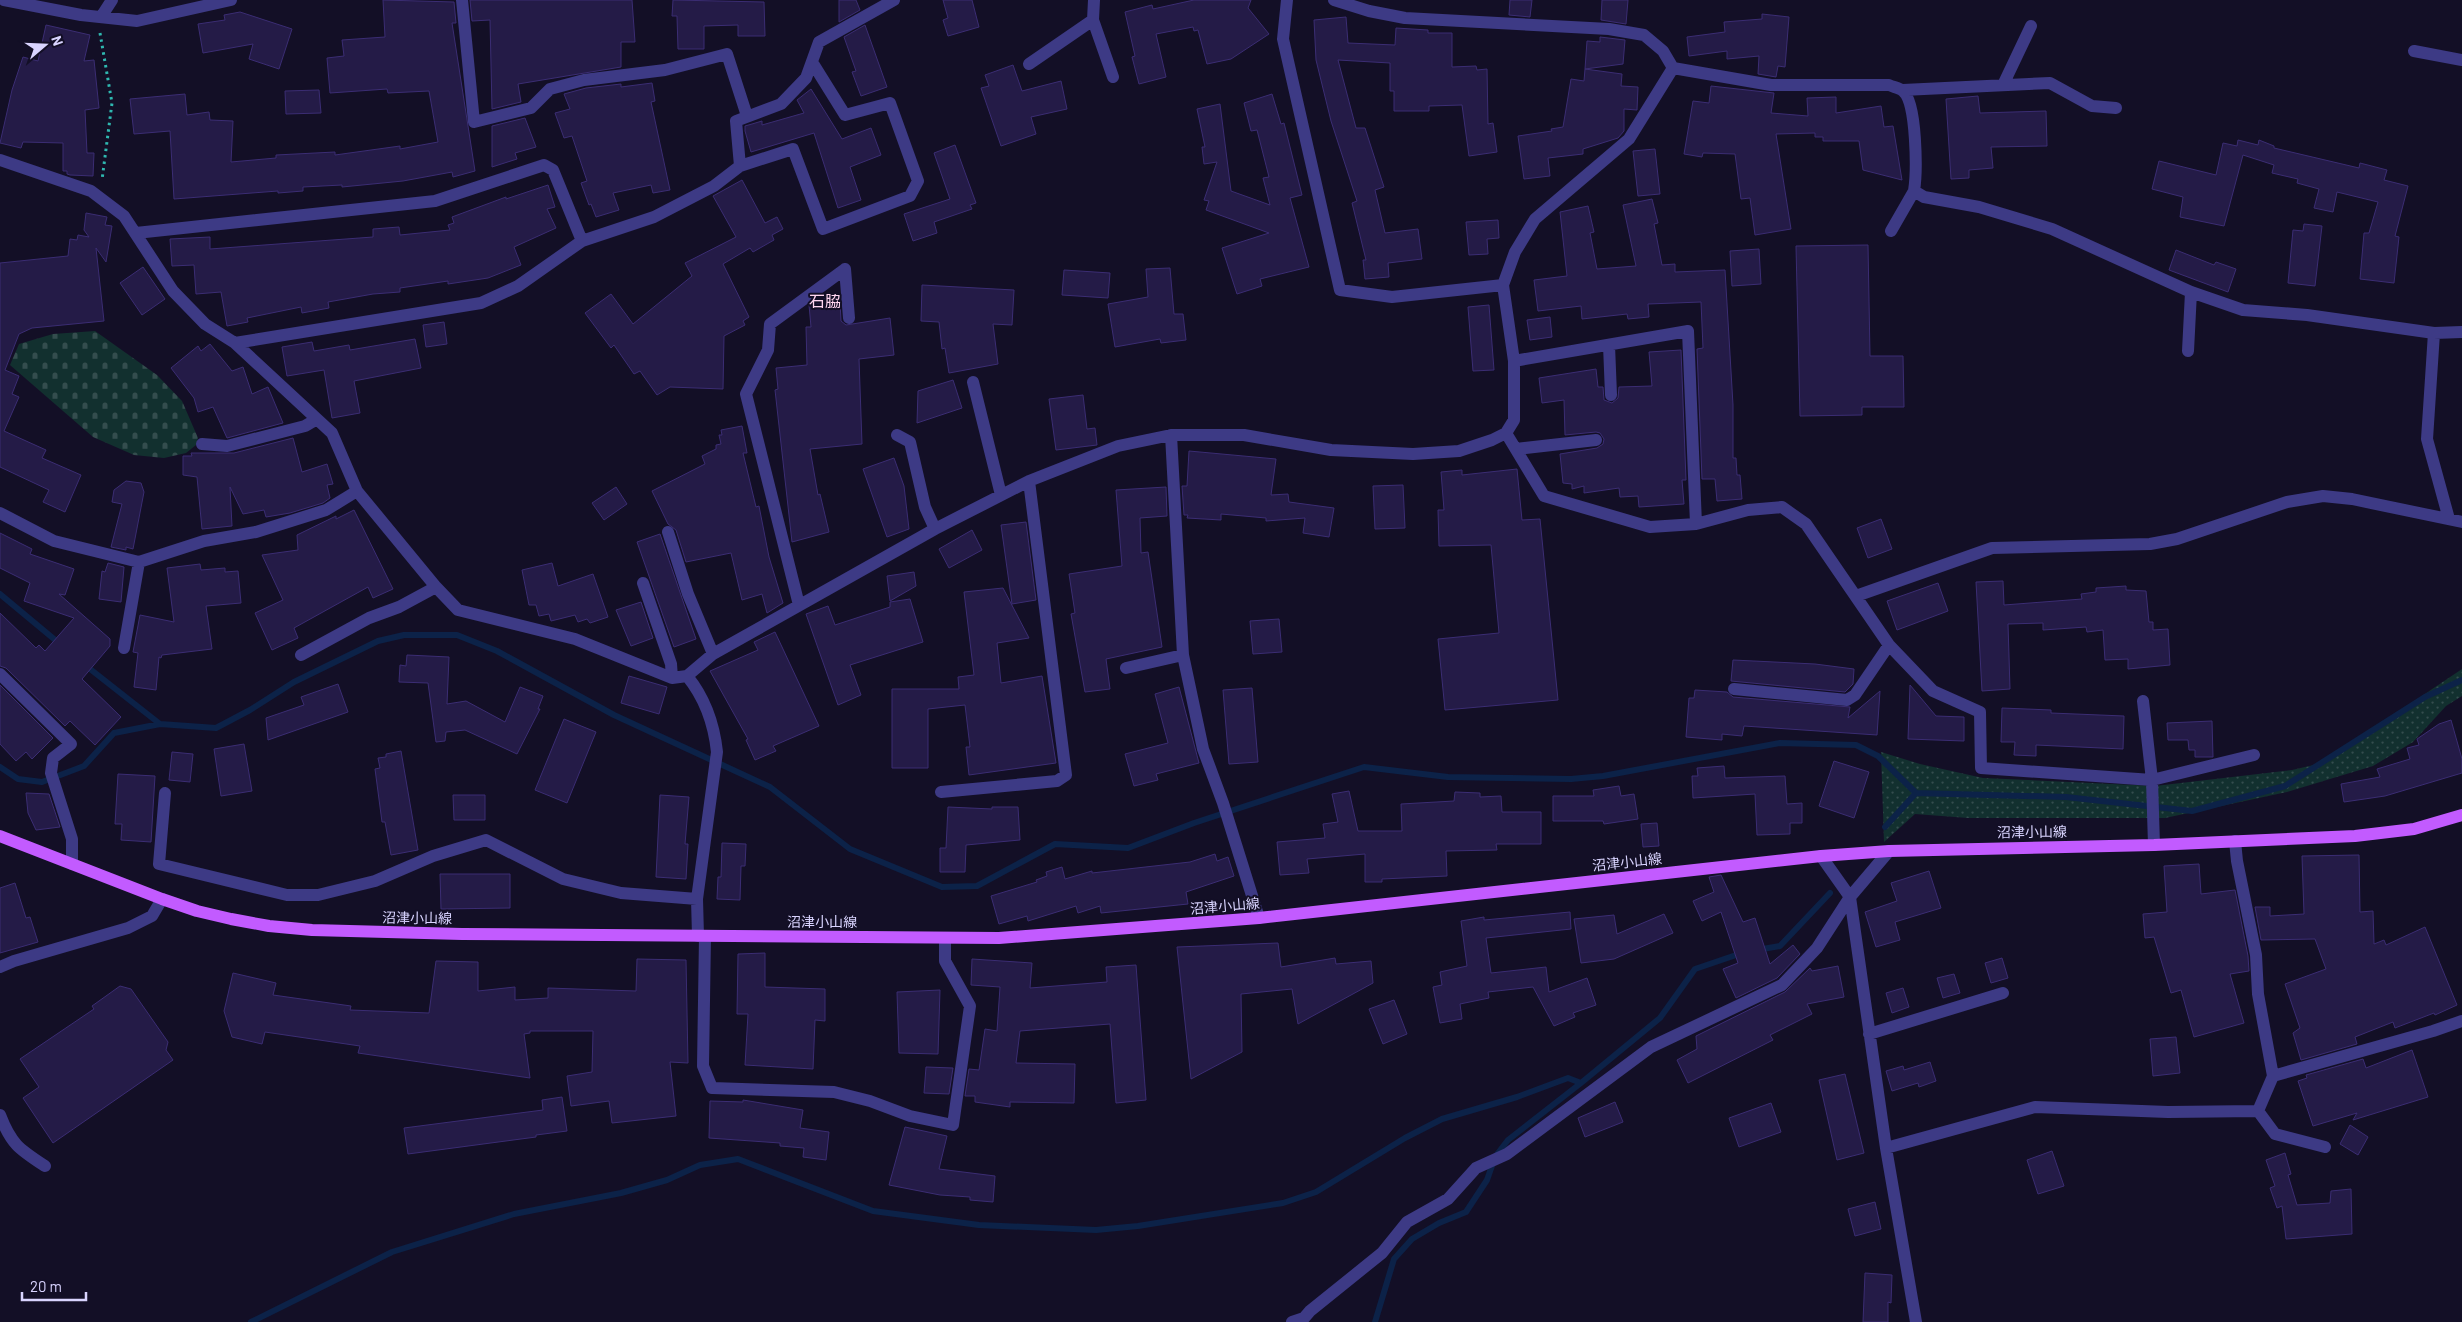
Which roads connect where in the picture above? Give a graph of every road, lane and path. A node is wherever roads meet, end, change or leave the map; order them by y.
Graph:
1 (4, 0) edge
2 (112, 0) edge
3 (231, 0) edge
4 (462, 0) edge
5 (894, 0) edge
6 (1094, 0) edge
7 (1287, 0) edge
8 (1334, 0) edge
9 (101, 17) junction
10 (1093, 20) junction
11 (2031, 26) dead end
12 (2414, 51) dead end
13 (2462, 60) edge
14 (812, 62) junction
15 (1028, 64) dead end
16 (1673, 68) junction
17 (1113, 77) dead end
18 (2003, 85) junction
19 (1903, 90) junction
20 (2116, 108) dead end
21 (747, 116) junction
22 (0, 160) edge
23 (740, 166) junction
24 (1914, 191) junction
25 (96, 194) junction
26 (136, 232) junction
27 (1891, 232) dead end
28 (582, 241) junction
29 (1503, 285) junction
30 (2191, 292) junction
31 (849, 318) dead end
32 (2462, 332) edge
33 (2434, 333) junction
34 (235, 343) junction
35 (1609, 345) junction
36 (2188, 351) dead end
37 (1514, 361) junction
38 (972, 382) dead end
39 (1611, 394) dead end
40 (317, 419) junction
41 (1506, 432) junction
42 (897, 435) dead end
43 (1172, 435) junction
44 (1596, 440) dead end
45 (202, 444) dead end
46 (1516, 449) junction
47 (1029, 481) junction
48 (357, 491) junction
49 (1001, 495) junction
50 (0, 513) edge
51 (2456, 521) edge
52 (1696, 524) junction
53 (935, 529) junction
54 (668, 532) dead end
55 (139, 562) junction
56 (643, 583) dead end
57 (436, 587) junction
58 (1856, 596) junction
59 (799, 605) junction
60 (1889, 645) junction
61 (124, 648) dead end
62 (713, 654) junction
63 (301, 655) dead end
64 (1183, 655) junction
65 (1126, 668) dead end
66 (0, 674) edge
67 (687, 676) junction
68 (672, 678) junction
69 (1734, 689) dead end
70 (2143, 701) dead end
71 (2254, 755) dead end
72 (2152, 780) junction
73 (941, 792) dead end
74 (165, 793) dead end
75 (2462, 815) edge
76 (0, 836) edge
77 (2236, 841) junction
78 (2154, 845) junction
79 (1889, 851) junction
80 (1821, 856) junction
81 (72, 864) junction
82 (1850, 897) junction
83 (162, 899) junction
84 (698, 899) junction
85 (1259, 918) junction
86 (702, 936) junction
87 (945, 938) junction
88 (0, 967) edge
89 (2003, 993) dead end
90 (2462, 1021) edge
91 (1870, 1034) junction
92 (2273, 1076) junction
93 (2258, 1111) junction
94 (0, 1115) edge
95 (2325, 1147) dead end
96 (1886, 1148) junction
97 (45, 1166) dead end
98 (1292, 1322) edge
99 (1916, 1322) edge

1 - 9 street
2 - 9 street
3 - 9 street
4 - 21 street
5 - 14 street
6 - 10 street
7 - 29 street
8 - 16 street
9 - 25 path
10 - 15 street
10 - 17 street
11 - 18 street
12 - 13 street
14 - 21 street
14 - 23 street
16 - 19 street
16 - 29 street
18 - 19 street
18 - 20 street
19 - 24 street
21 - 23 street
22 - 25 street
23 - 28 street
24 - 27 street
24 - 30 street
25 - 26 street
26 - 28 street
26 - 34 street
28 - 34 street
29 - 37 street
30 - 33 street
30 - 36 street
31 - 59 street
32 - 33 street
33 - 51 street
34 - 40 street
35 - 37 street
35 - 39 street
35 - 52 street
37 - 41 street
38 - 49 street
40 - 45 street
40 - 48 street
41 - 43 street
41 - 46 street
42 - 53 street
43 - 47 street
43 - 64 street
44 - 46 street
46 - 52 street
47 - 49 street
47 - 73 street
48 - 55 street
48 - 57 street
49 - 53 street
50 - 55 street
51 - 58 street
52 - 58 street
53 - 59 street
54 - 62 street
55 - 61 street
56 - 68 street
57 - 63 street
57 - 68 street
58 - 60 street
59 - 62 street
60 - 69 street
60 - 72 street
62 - 67 street
64 - 65 street
64 - 85 street
66 - 81 street
67 - 68 street
67 - 84 street
70 - 72 street
71 - 72 street
72 - 78 street
74 - 84 street
75 - 77 main road, 沼津小山線
76 - 81 main road, 沼津小山線
77 - 78 main road, 沼津小山線
77 - 92 street
78 - 79 main road, 沼津小山線
79 - 80 main road, 沼津小山線
79 - 82 street
80 - 82 street
80 - 85 main road, 沼津小山線
81 - 83 main road, 沼津小山線
82 - 91 street
82 - 98 street
83 - 86 main road, 沼津小山線
83 - 88 street
84 - 86 street
85 - 87 main road, 沼津小山線
86 - 87 main road, 沼津小山線
86 - 87 street
89 - 91 street
90 - 92 street
91 - 96 street
92 - 93 street
93 - 95 street
93 - 96 street
94 - 97 street
96 - 99 street

